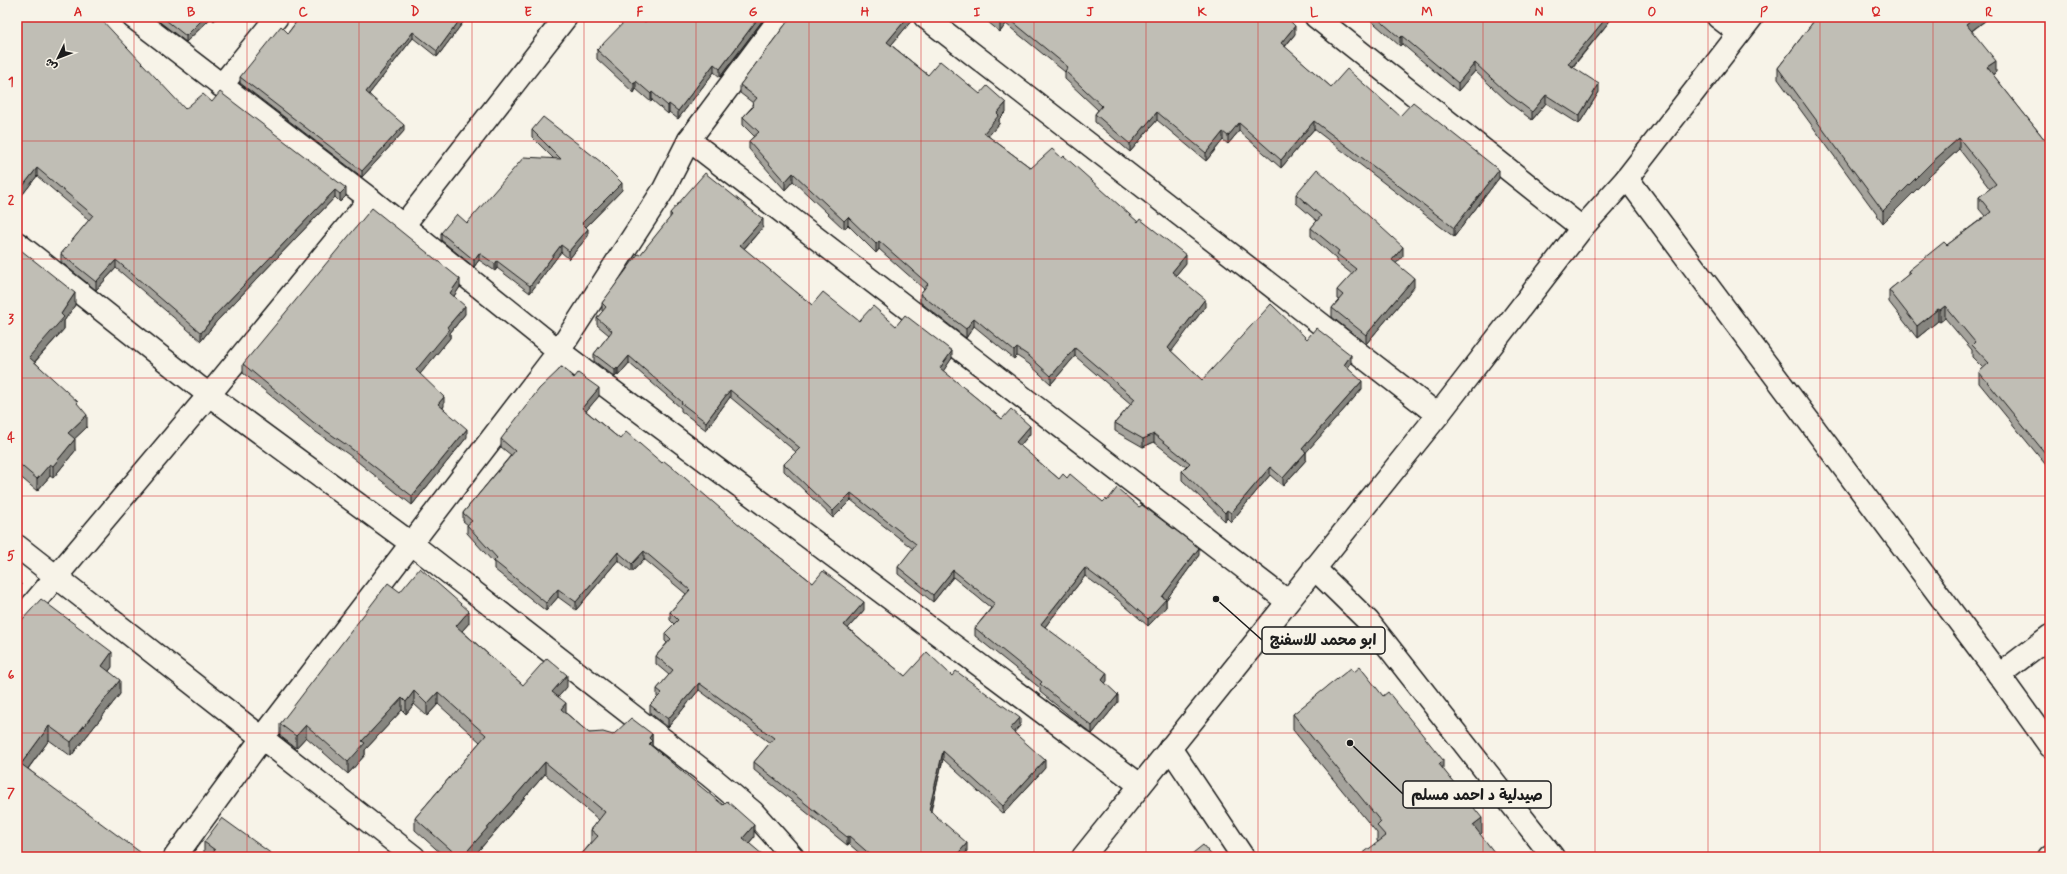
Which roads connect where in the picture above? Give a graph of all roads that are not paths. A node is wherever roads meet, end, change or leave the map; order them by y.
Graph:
1 (133, 17) edge
2 (277, 17) edge
3 (566, 17) edge
4 (781, 17) edge
5 (925, 17) edge
6 (1316, 17) edge
7 (1718, 17) edge
8 (1745, 25) edge
9 (221, 86) junction
10 (689, 140) junction
11 (1627, 178) junction
12 (370, 199) junction
13 (403, 226) junction
14 (1582, 228) junction
15 (17, 243) edge
16 (559, 351) junction
17 (209, 395) junction
18 (1438, 415) junction
19 (412, 544) junction
20 (17, 546) edge
21 (1314, 568) junction
22 (57, 577) junction
23 (1287, 601) junction
24 (17, 623) edge
25 (2050, 636) edge
26 (1999, 675) junction
27 (263, 737) junction
28 (2050, 746) edge
29 (1170, 748) junction
30 (1140, 785) junction
31 (175, 857) edge
32 (414, 857) edge
33 (793, 857) edge
34 (1082, 857) edge
35 (1243, 857) edge
36 (1553, 857) edge

1 - 9 street
2 - 9 street
3 - 13 street
4 - 10 street
5 - 18 street
6 - 14 street
7 - 8 street
8 - 11 street
9 - 12 street
10 - 16 street
10 - 23 street
11 - 14 street
11 - 26 street
12 - 13 street
12 - 17 street
13 - 16 street
14 - 18 street
15 - 17 street
16 - 19 street
16 - 30 street
17 - 19 street
17 - 22 street
18 - 21 street
19 - 27 street
19 - 33 street
20 - 22 street
21 - 23 street
21 - 36 street
22 - 24 street
22 - 27 street
23 - 29 street
25 - 26 street
26 - 28 street
27 - 31 street
27 - 32 street
29 - 30 street
29 - 35 street
30 - 34 street

